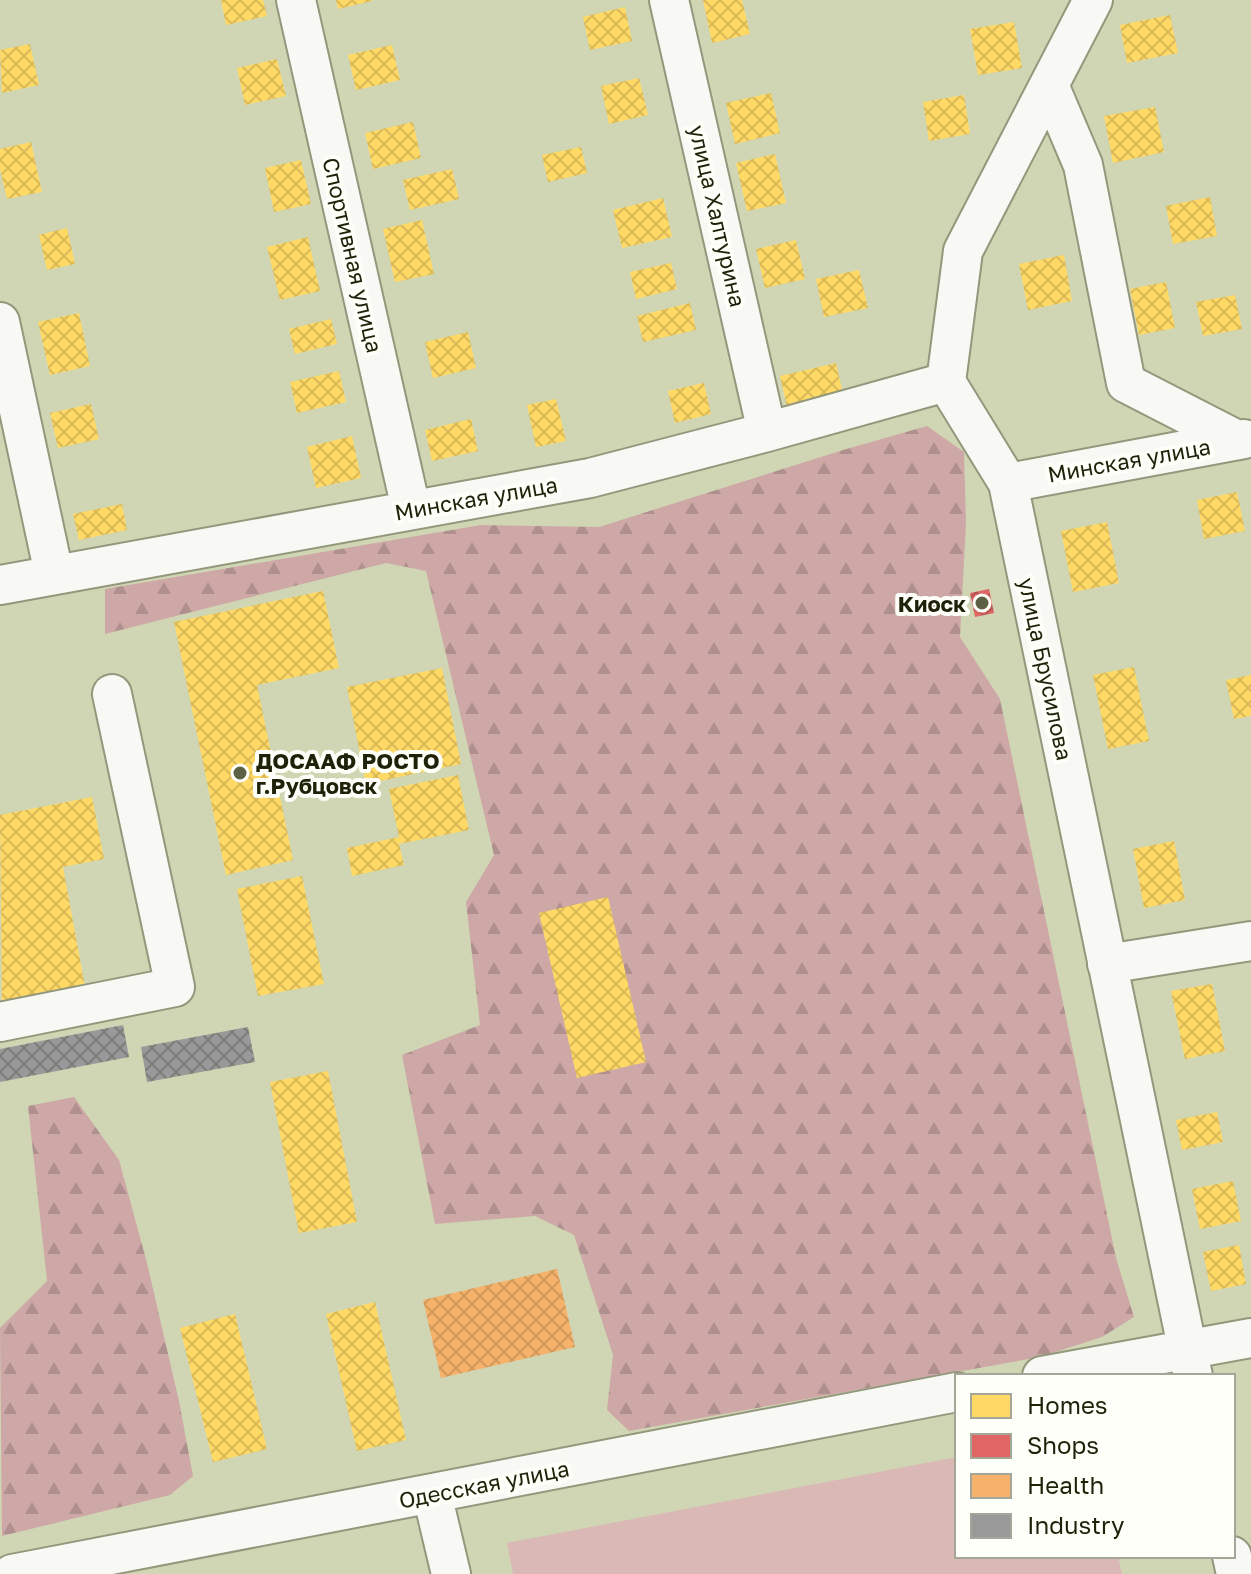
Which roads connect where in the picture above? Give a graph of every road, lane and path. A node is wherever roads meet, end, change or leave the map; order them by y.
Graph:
1 (296, 0) edge
2 (669, 0) edge
3 (1093, 0) edge
4 (1049, 85) junction
5 (0, 322) edge
6 (946, 382) junction
7 (767, 432) junction
8 (1244, 439) edge
9 (1008, 483) junction
10 (411, 509) junction
11 (54, 574) junction
12 (0, 585) edge
13 (112, 694) dead end
14 (1251, 941) edge
15 (1107, 964) junction
16 (0, 1022) edge
17 (1251, 1338) edge
18 (1190, 1362) edge
19 (1063, 1374) edge
20 (955, 1392) edge
21 (432, 1494) junction
22 (12, 1574) edge
23 (451, 1574) edge

1 - 10 street, Спортивная улица
2 - 7 street, улица Халтурина
3 - 4 street
4 - 6 street
4 - 8 street
5 - 11 street
6 - 7 street, Минская улица
6 - 9 street, улица Брусилова
7 - 10 street, Минская улица
8 - 9 street, Минская улица
9 - 15 street, улица Брусилова
10 - 11 street, Минская улица
11 - 12 street, Минская улица
13 - 16 street
14 - 15 street
15 - 18 street, улица Брусилова
17 - 18 street
18 - 19 street
20 - 21 street, Одесская улица
21 - 22 street, Одесская улица
21 - 23 street

